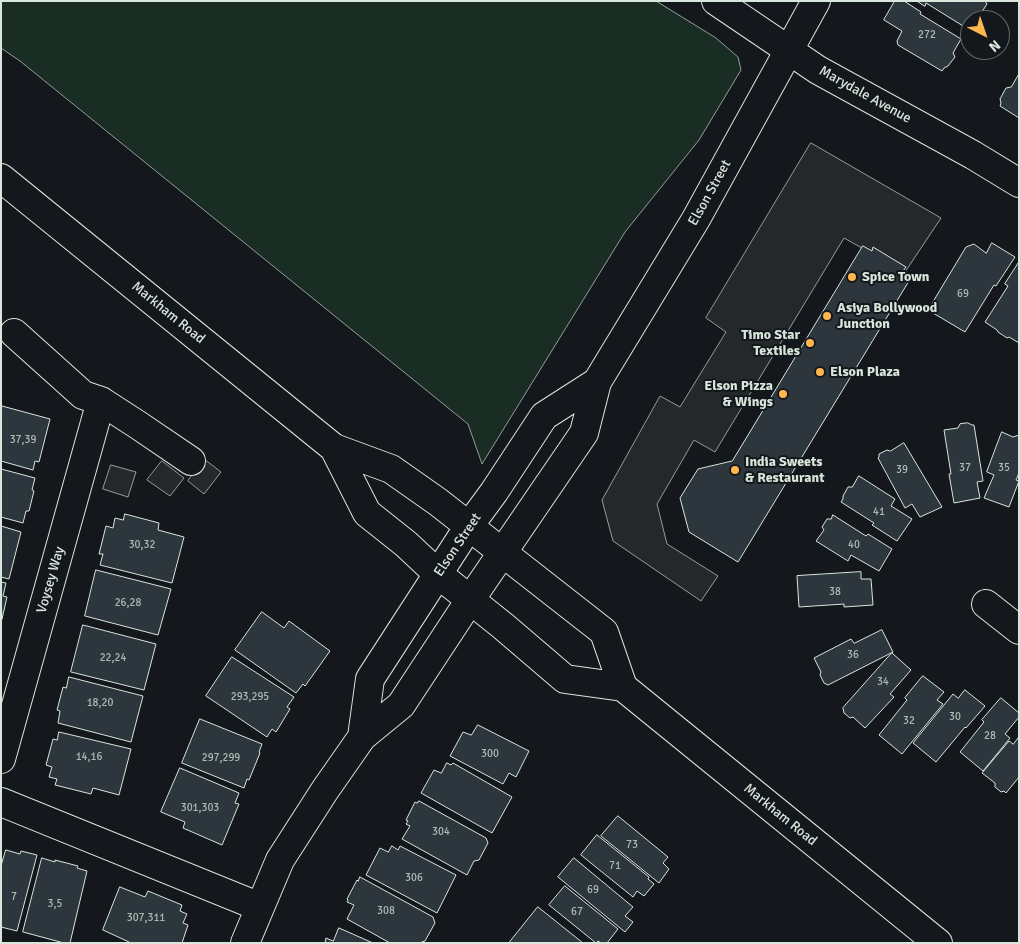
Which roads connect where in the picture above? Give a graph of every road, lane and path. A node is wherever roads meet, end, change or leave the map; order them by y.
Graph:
1 (716, 1) edge
2 (816, 1) edge
3 (789, 49) junction
4 (1, 178) edge
5 (1019, 183) edge
6 (14, 333) dead end
7 (597, 382) junction
8 (101, 401) junction
9 (334, 448) junction
10 (191, 462) dead end
11 (469, 526) junction
12 (503, 552) junction
13 (438, 574) junction
14 (470, 600) junction
15 (986, 604) dead end
16 (1019, 630) edge
17 (623, 687) junction
18 (362, 737) junction
19 (1, 759) edge
20 (1, 802) edge
21 (260, 907) junction
22 (245, 943) edge
23 (938, 943) edge

1 - 3 street, Marydale Avenue
2 - 3 street, Elson Street
3 - 5 street, Marydale Avenue
3 - 7 street, Elson Street
4 - 9 street, Markham Road
6 - 8 street
7 - 11 street, Elson Street
7 - 12 street, Elson Street
8 - 10 street
8 - 19 street, Voysey Way
9 - 11 street, Markham Road
9 - 13 street, Markham Road
11 - 12 street, Markham Road
11 - 13 street, Elson Street
12 - 14 street, Elson Street
12 - 17 street, Markham Road
13 - 14 street, Markham Road
13 - 18 street, Elson Street
14 - 17 street, Markham Road
14 - 18 street, Elson Street
15 - 16 street
17 - 23 street, Markham Road
18 - 21 street, Elson Street
20 - 21 street
21 - 22 street, Elson Street

